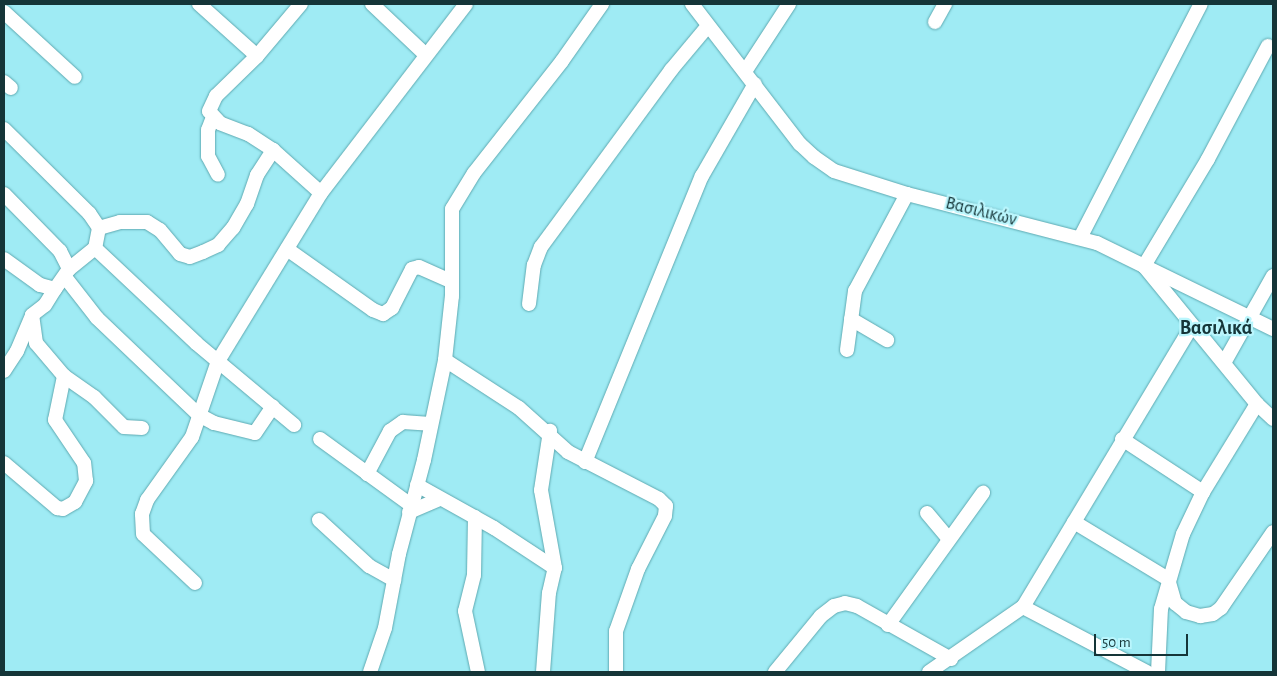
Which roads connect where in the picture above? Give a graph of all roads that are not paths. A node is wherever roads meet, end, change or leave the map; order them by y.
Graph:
1 (199, 4) edge
2 (301, 4) edge
3 (372, 4) edge
4 (466, 4) edge
5 (602, 4) edge
6 (692, 4) edge
7 (789, 4) edge
8 (944, 4) edge
9 (1201, 4) edge
10 (4, 12) edge
11 (935, 22) dead end
12 (707, 27) junction
13 (1268, 46) dead end
14 (426, 55) junction
15 (257, 56) junction
16 (746, 70) junction
17 (75, 77) dead end
18 (755, 84) junction
19 (213, 118) junction
20 (4, 129) edge
21 (273, 150) junction
22 (218, 175) dead end
23 (321, 193) junction
24 (4, 194) edge
25 (906, 194) junction
26 (99, 228) junction
27 (1080, 238) junction
28 (95, 248) junction
29 (287, 249) junction
30 (4, 259) edge
31 (1144, 266) junction
32 (67, 273) junction
33 (1273, 276) edge
34 (452, 282) junction
35 (54, 289) junction
36 (529, 304) dead end
37 (32, 315) junction
38 (1252, 316) junction
39 (851, 318) junction
40 (1192, 326) junction
41 (1273, 329) edge
42 (888, 340) dead end
43 (847, 350) dead end
44 (445, 360) junction
45 (218, 361) junction
46 (1224, 363) junction
47 (4, 371) edge
48 (64, 376) junction
49 (1257, 404) junction
50 (273, 406) junction
51 (199, 415) junction
52 (1273, 419) edge
53 (430, 424) junction
54 (294, 425) dead end
55 (142, 428) dead end
56 (549, 433) junction
57 (320, 439) dead end
58 (1122, 439) junction
59 (585, 462) junction
60 (4, 463) edge
61 (367, 474) junction
62 (417, 485) junction
63 (983, 492) dead end
64 (1203, 492) junction
65 (439, 499) junction
66 (410, 509) junction
67 (926, 513) dead end
68 (475, 517) junction
69 (319, 520) dead end
70 (1074, 522) junction
71 (1273, 532) edge
72 (949, 539) junction
73 (555, 568) junction
74 (1168, 579) junction
75 (394, 580) junction
76 (195, 583) dead end
77 (1023, 607) junction
78 (888, 624) junction
79 (951, 659) junction
80 (370, 672) edge
81 (478, 672) edge
82 (543, 672) edge
83 (616, 672) edge
84 (775, 672) edge
85 (929, 672) edge
86 (1147, 672) edge
87 (1158, 672) edge

1 - 15 street
2 - 15 street
3 - 14 street
4 - 14 street
5 - 34 street
6 - 12 street, Βασιλικών
7 - 16 street
8 - 11 street
9 - 27 street
10 - 17 street
12 - 16 street, Βασιλικών
12 - 36 street
13 - 31 street
14 - 23 street
15 - 19 street
16 - 18 street, Βασιλικών
18 - 25 street, Βασιλικών
18 - 59 street
19 - 21 street
19 - 22 street
20 - 26 street
21 - 23 street
21 - 26 street
23 - 29 street
24 - 32 street
25 - 27 street, Βασιλικών
25 - 39 street
26 - 28 street
27 - 31 street, Βασιλικών
28 - 32 street
28 - 45 street
29 - 34 street
29 - 45 street
30 - 35 street
31 - 38 street
31 - 40 street, Βασιλικών
32 - 35 street
32 - 51 street
33 - 38 street
34 - 44 street
35 - 37 street
37 - 47 street
37 - 48 street
38 - 41 street
38 - 46 street
39 - 42 street
39 - 43 street
40 - 46 street, Βασιλικών
40 - 58 street
44 - 53 street
44 - 56 street
45 - 50 street
45 - 51 street
46 - 49 street, Βασιλικών
48 - 55 street
48 - 60 street
49 - 52 street, Βασιλικών
49 - 64 street
50 - 51 street
50 - 54 street
51 - 76 street
53 - 61 street
53 - 62 street
56 - 59 street
56 - 73 street
57 - 61 street
58 - 64 street
58 - 70 street
59 - 83 street
61 - 66 street
62 - 65 street
62 - 66 street
63 - 72 street
64 - 74 street
65 - 66 street
65 - 68 street
66 - 75 street
67 - 72 street
68 - 73 street
68 - 81 street
69 - 75 street
70 - 74 street
70 - 77 street
71 - 74 street
72 - 78 street
73 - 82 street
74 - 87 street
75 - 80 street
77 - 79 street
77 - 86 street
78 - 79 street
78 - 84 street
79 - 85 street

